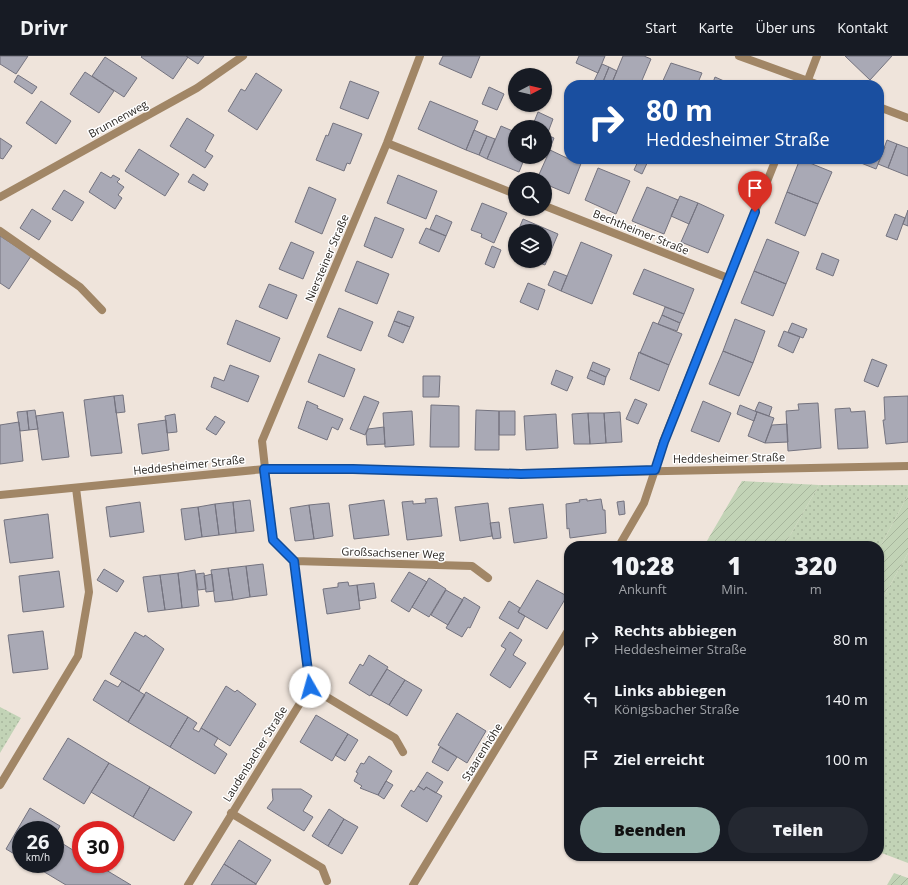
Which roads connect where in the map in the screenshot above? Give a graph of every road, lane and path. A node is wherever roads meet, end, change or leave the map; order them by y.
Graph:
1 (243, 56) edge
2 (420, 56) edge
3 (739, 56) edge
4 (817, 56) edge
5 (799, 80) edge
6 (807, 80) edge
7 (884, 109) edge
8 (908, 118) edge
9 (387, 143) junction
10 (774, 164) edge
11 (508, 191) edge
12 (0, 197) edge
13 (552, 209) edge
14 (0, 231) edge
15 (728, 278) junction
16 (102, 310) dead end
17 (908, 466) edge
18 (264, 469) junction
19 (655, 470) junction
20 (76, 488) junction
21 (0, 495) edge
22 (622, 541) edge
23 (294, 561) junction
24 (488, 578) dead end
25 (564, 637) edge
26 (310, 687) junction
27 (403, 752) dead end
28 (0, 785) edge
29 (231, 813) junction
30 (327, 881) dead end
31 (188, 885) edge
32 (413, 885) edge

1 - 12 street, Brunnenweg
2 - 9 street, Niersteiner Straße
3 - 5 street
4 - 6 street
7 - 8 street
9 - 11 street
9 - 18 street, Niersteiner Straße
10 - 15 street
13 - 15 street, Bechtheimer Straße
14 - 16 street
15 - 19 street
17 - 19 street, Heddesheimer Straße
18 - 19 street, Heddesheimer Straße
18 - 20 street, Heddesheimer Straße
18 - 23 street
19 - 22 street
20 - 21 street, Heddesheimer Straße
20 - 28 street
23 - 24 street, Großsachsener Weg
23 - 26 street
25 - 32 street, Staarenhöhe
26 - 27 street
26 - 29 street, Laudenbacher Straße
29 - 30 street
29 - 31 street, Laudenbacher Straße

